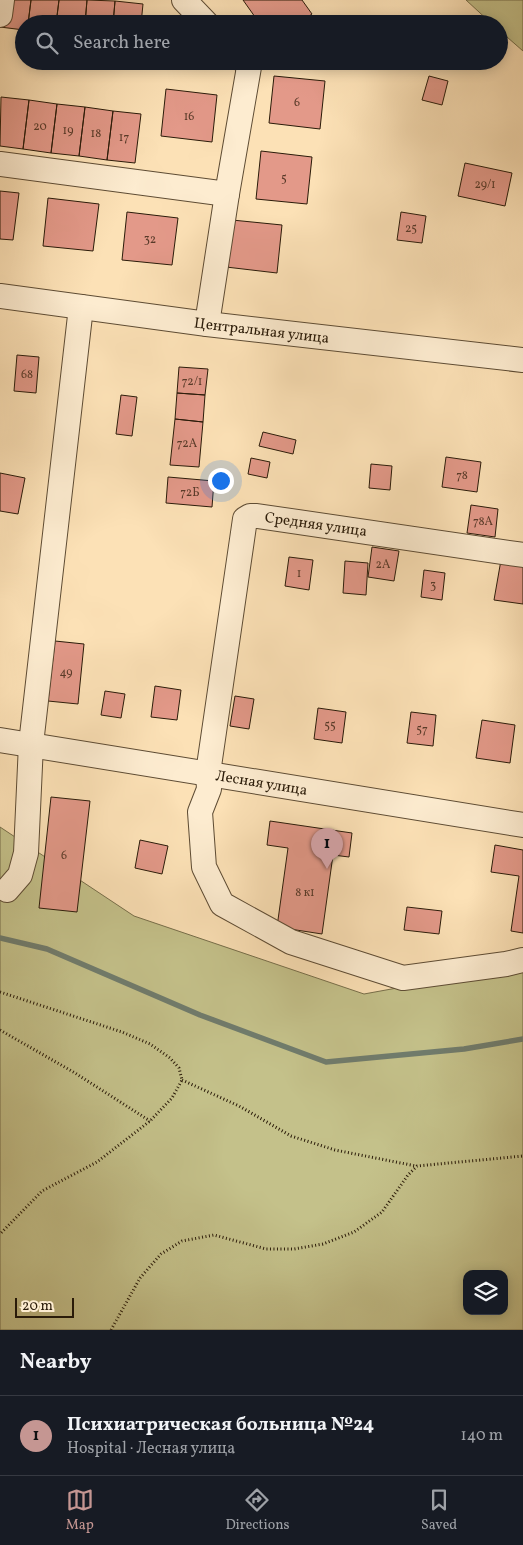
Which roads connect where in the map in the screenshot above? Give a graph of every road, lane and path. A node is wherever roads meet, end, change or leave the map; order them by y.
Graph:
1 (2, 0) edge
2 (184, 0) edge
3 (0, 15) edge
4 (198, 15) edge
5 (248, 70) edge
6 (0, 164) edge
7 (227, 194) junction
8 (0, 296) edge
9 (81, 307) junction
10 (207, 324) junction
11 (523, 360) edge
12 (523, 555) edge
13 (0, 740) edge
14 (31, 744) junction
15 (208, 773) junction
16 (523, 825) edge
17 (7, 890) dead end
18 (523, 960) edge
19 (0, 992) edge
20 (0, 1030) edge
21 (182, 1080) junction
22 (150, 1121) junction
23 (523, 1156) edge
24 (417, 1166) junction
25 (0, 1234) edge
26 (111, 1330) edge

1 - 3 street
2 - 4 street
5 - 7 street
6 - 7 street
7 - 10 street
8 - 9 street, Центральная улица
9 - 10 street, Центральная улица
9 - 14 street
10 - 11 street, Центральная улица
12 - 15 street, Средняя улица
13 - 14 street, Лесная улица
14 - 15 street, Лесная улица
14 - 17 street
15 - 16 street, Лесная улица
15 - 18 street
19 - 21 path
20 - 22 path
21 - 22 path
21 - 24 path
22 - 25 path
23 - 24 path
24 - 26 path

